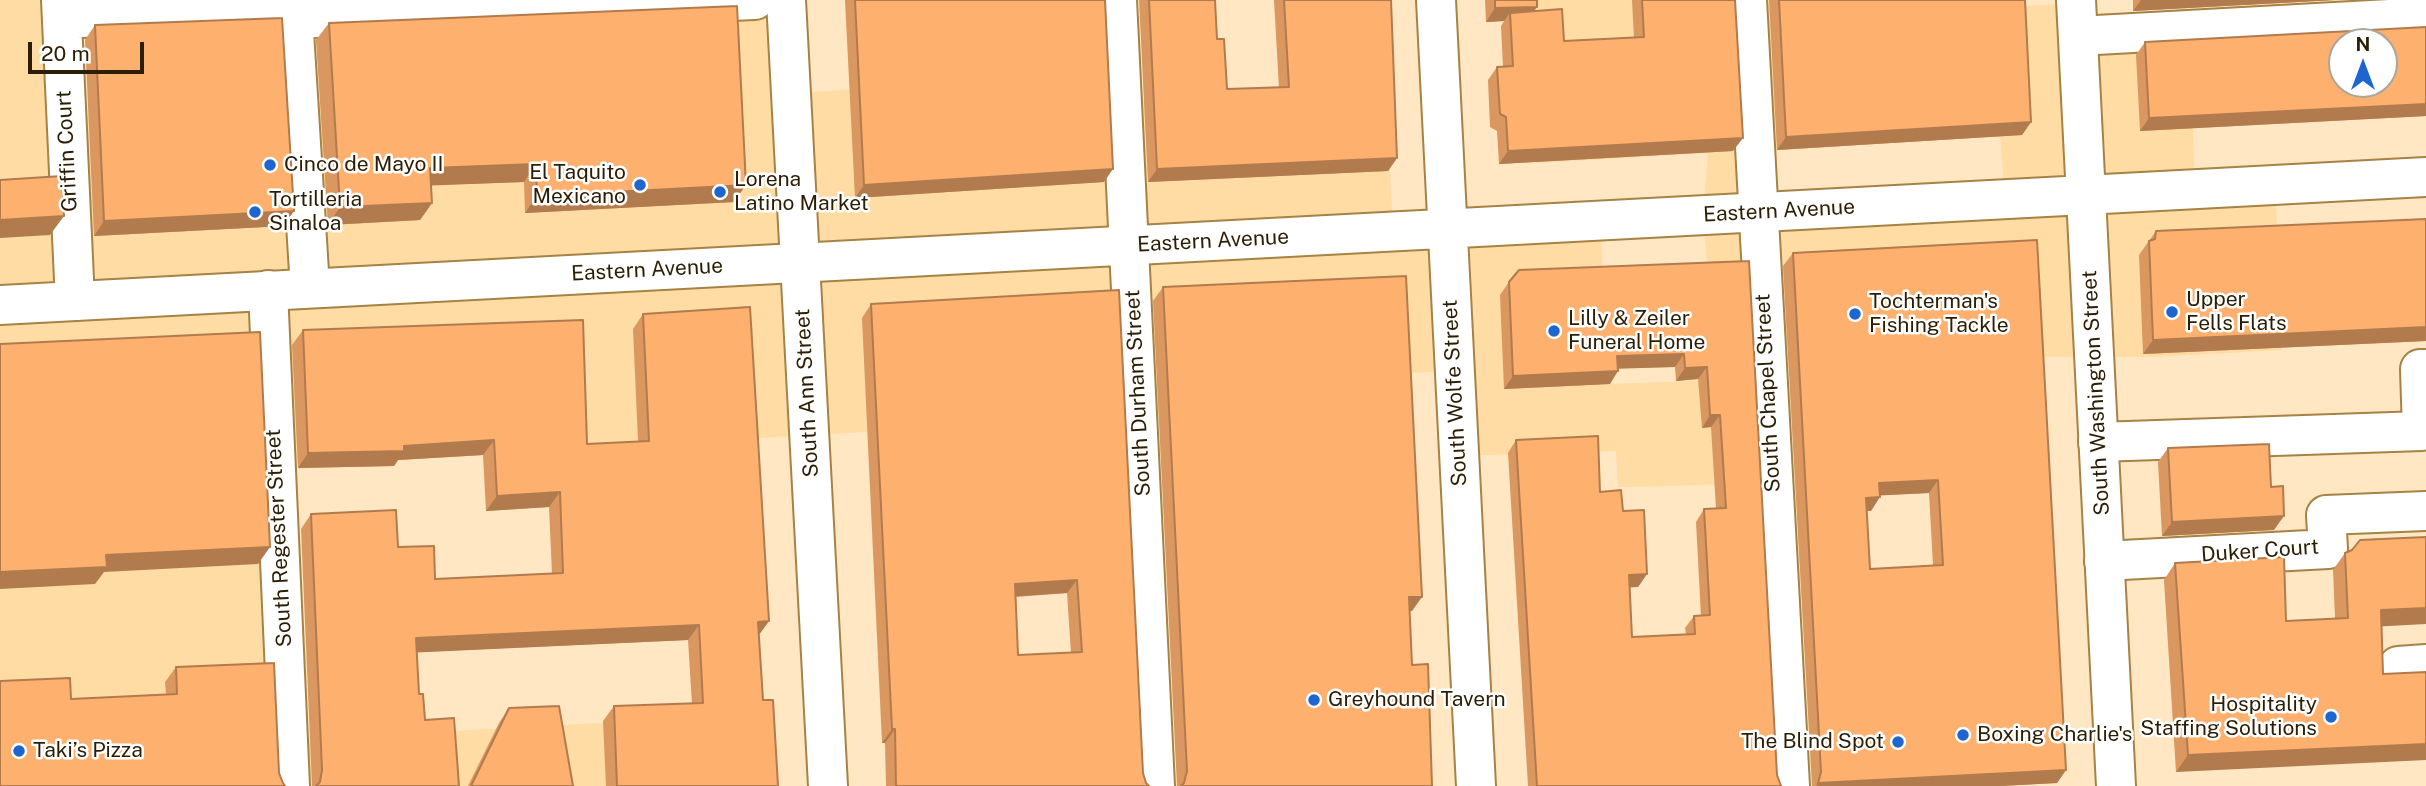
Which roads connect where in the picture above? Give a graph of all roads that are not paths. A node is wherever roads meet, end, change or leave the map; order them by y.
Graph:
1 (755, 0) edge
2 (786, 0) edge
3 (1117, 0) edge
4 (1436, 0) edge
5 (1747, 0) edge
6 (62, 9) edge
7 (292, 10) edge
8 (2426, 17) edge
9 (2077, 18) edge
10 (2426, 177) edge
11 (2086, 195) junction
12 (1757, 212) junction
13 (1446, 229) junction
14 (1131, 245) junction
15 (799, 262) junction
16 (310, 288) junction
17 (268, 290) junction
18 (75, 301) junction
19 (0, 305) edge
20 (2426, 369) edge
21 (2098, 442) junction
22 (2426, 511) edge
23 (2104, 561) junction
24 (290, 786) edge
25 (828, 786) edge
26 (1155, 786) edge
27 (1476, 786) edge
28 (1790, 786) edge
29 (2116, 786) edge

1 - 7 main road
2 - 15 main road, South Ann Street
3 - 14 main road, South Durham Street
4 - 13 main road, South Wolfe Street
5 - 12 main road, South Chapel Street
6 - 7 main road
6 - 18 main road, Griffin Court
7 - 16 main road
8 - 9 main road
9 - 11 main road, South Washington Street
10 - 11 main road, Eastern Avenue
11 - 12 main road, Eastern Avenue
11 - 21 main road, South Washington Street
12 - 13 main road, Eastern Avenue
12 - 28 main road, South Chapel Street
13 - 14 main road, Eastern Avenue
13 - 27 main road, South Wolfe Street
14 - 15 main road, Eastern Avenue
14 - 26 main road, South Durham Street
15 - 16 main road, Eastern Avenue
15 - 25 main road, South Ann Street
16 - 17 main road, Eastern Avenue
17 - 18 main road, Eastern Avenue
17 - 24 main road, South Regester Street
18 - 19 main road, Eastern Avenue
20 - 21 main road
21 - 23 main road, South Washington Street
22 - 23 main road, Duker Court
23 - 29 main road, South Washington Street

